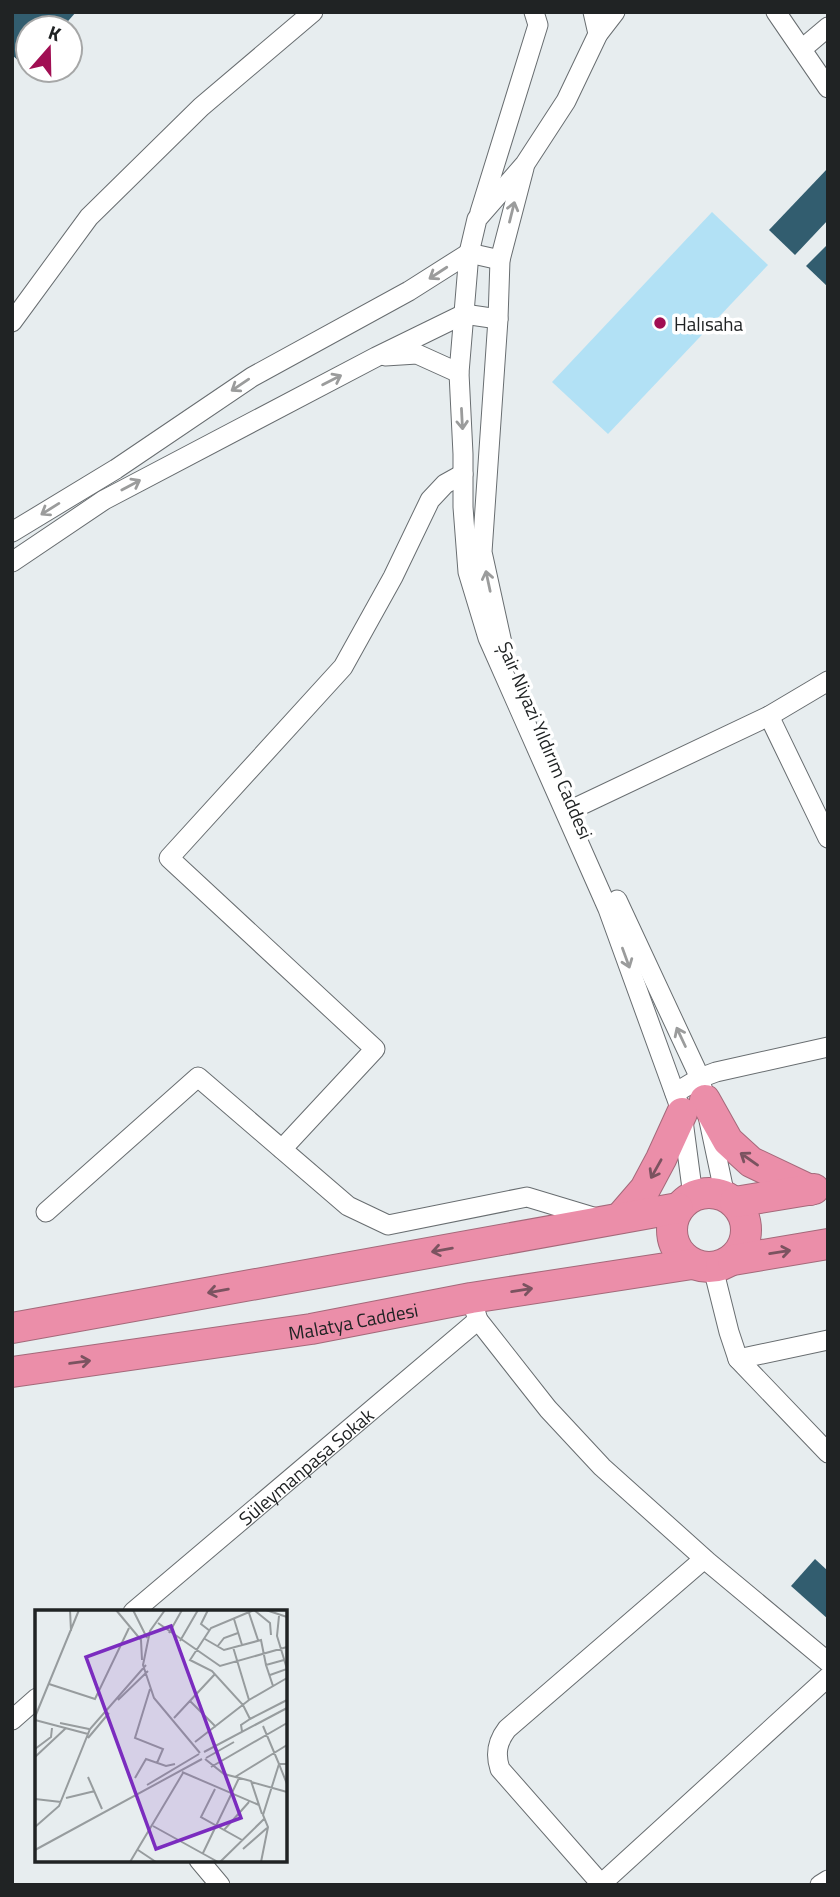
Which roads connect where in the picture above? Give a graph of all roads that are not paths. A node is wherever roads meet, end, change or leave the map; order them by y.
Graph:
1 (313, 12) edge
2 (534, 12) edge
3 (593, 12) edge
4 (615, 12) edge
5 (776, 12) edge
6 (828, 27) edge
7 (598, 34) junction
8 (802, 49) junction
9 (828, 88) edge
10 (524, 164) junction
11 (477, 219) junction
12 (469, 253) junction
13 (500, 260) junction
14 (464, 314) junction
15 (498, 319) junction
16 (12, 322) edge
17 (376, 357) junction
18 (459, 373) junction
19 (463, 474) junction
20 (12, 532) edge
21 (12, 562) edge
22 (828, 681) edge
23 (769, 716) junction
24 (575, 808) junction
25 (828, 838) edge
26 (828, 1047) edge
27 (690, 1096) junction
28 (282, 1149) junction
29 (819, 1189) edge
30 (730, 1199) junction
31 (686, 1202) junction
32 (46, 1212) dead end
33 (612, 1219) junction
34 (828, 1244) edge
35 (713, 1264) junction
36 (474, 1309) junction
37 (12, 1328) edge
38 (828, 1340) edge
39 (738, 1359) junction
40 (12, 1372) edge
41 (828, 1453) edge
42 (704, 1559) junction
43 (135, 1610) edge
44 (828, 1662) edge
45 (828, 1677) edge
46 (35, 1700) edge
47 (12, 1720) edge
48 (201, 1862) edge
49 (828, 1880) edge
50 (601, 1884) edge
51 (220, 1885) edge
52 (820, 1885) edge

1 - 16 street
2 - 11 street
3 - 7 street
4 - 7 street
5 - 8 street
6 - 8 street
7 - 10 street
8 - 9 street
10 - 11 street
13 -> 10 street, Şair Niyazi Yıldırım Caddesi
11 - 12 street
12 - 13 street
12 - 14 street
12 -> 20 street
13 - 15 street, Şair Niyazi Yıldırım Caddesi
14 - 15 street
14 - 17 street
14 - 18 street
24 -> 15 street, Şair Niyazi Yıldırım Caddesi
17 - 18 street
21 -> 17 street
18 -> 19 street
19 -> 27 street
19 - 28 street
22 - 23 street
23 - 24 street
23 - 25 street
27 -> 24 street, Şair Niyazi Yıldırım Caddesi
26 - 27 street
29 -> 27 highway
27 - 30 street, Şair Niyazi Yıldırım Caddesi
27 - 31 street
27 -> 33 highway
28 - 32 street
28 - 33 street
29 - 30 highway
30 - 31 highway
30 - 35 highway
31 - 33 highway
31 - 35 highway
33 -> 37 highway
35 -> 34 highway, Malatya Caddesi
36 -> 35 highway, Malatya Caddesi
35 - 39 street
40 -> 36 highway, Malatya Caddesi
36 - 42 street
36 - 43 street, Süleymanpaşa Sokak
38 - 39 street
39 - 41 street
42 - 44 street
42 - 50 street
45 - 50 street
46 - 47 street
48 - 51 street
49 - 52 street

